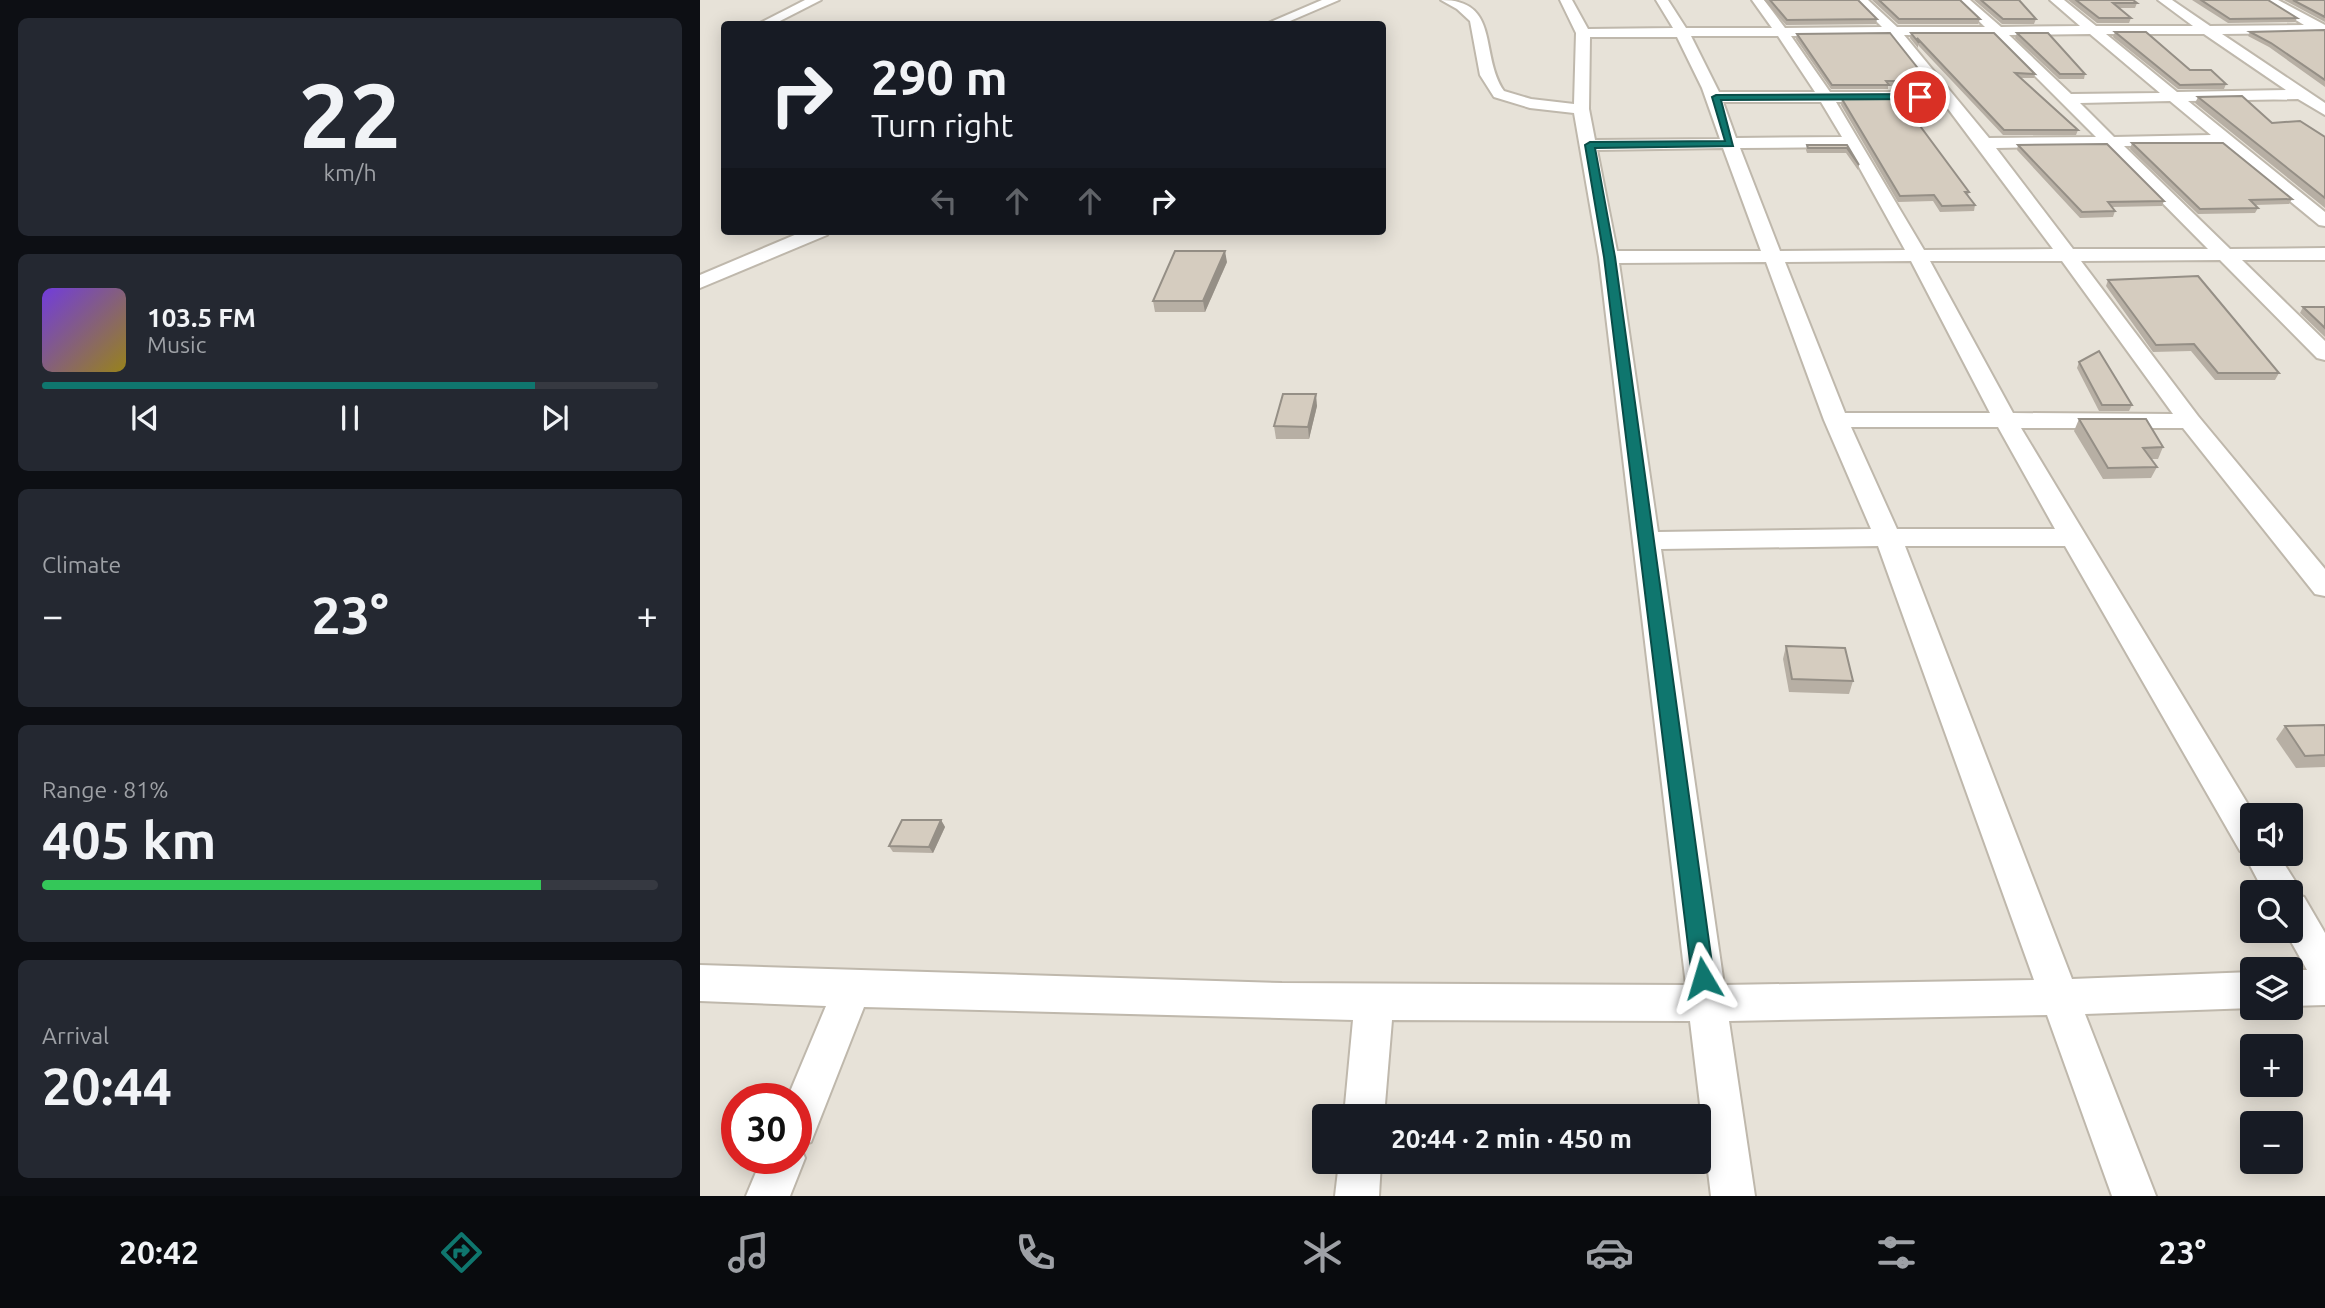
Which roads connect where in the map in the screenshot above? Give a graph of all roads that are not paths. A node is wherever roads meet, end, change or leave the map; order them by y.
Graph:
1 (815, 0) edge
2 (1333, 0) edge
3 (1447, 0) edge
4 (1566, 0) edge
5 (1662, 0) edge
6 (1758, 0) edge
7 (1861, 0) edge
8 (1963, 0) edge
9 (2056, 0) edge
10 (2164, 0) edge
11 (2269, 0) edge
12 (771, 21) edge
13 (1280, 21) edge
14 (2210, 30) junction
15 (2323, 30) edge
16 (1782, 31) junction
17 (1998, 31) junction
18 (2097, 31) junction
19 (1683, 32) junction
20 (1583, 33) junction
21 (1895, 33) junction
22 (2302, 94) junction
23 (1716, 97) junction
24 (1828, 97) junction
25 (1943, 97) junction
26 (2174, 97) junction
27 (2067, 99) junction
28 (1581, 109) junction
29 (2325, 110) edge
30 (2226, 140) junction
31 (1851, 142) junction
32 (2109, 142) junction
33 (1984, 143) junction
34 (1730, 144) junction
35 (1590, 145) junction
36 (2325, 221) edge
37 (811, 235) edge
38 (2325, 254) edge
39 (2068, 256) junction
40 (2224, 256) junction
41 (1609, 257) junction
42 (1773, 257) junction
43 (1919, 257) junction
44 (700, 282) edge
45 (2325, 353) edge
46 (2004, 418) junction
47 (1836, 420) junction
48 (2190, 421) junction
49 (1888, 537) junction
50 (2076, 538) junction
51 (1646, 541) junction
52 (2325, 587) edge
53 (2240, 820) edge
54 (2303, 929) edge
55 (2325, 967) edge
56 (700, 983) edge
57 (2325, 987) edge
58 (2303, 988) edge
59 (852, 989) junction
60 (2240, 990) edge
61 (2060, 998) junction
62 (1374, 1001) junction
63 (1706, 1003) junction
64 (812, 1088) edge
65 (1365, 1104) edge
66 (777, 1174) edge
67 (1359, 1174) edge
68 (768, 1196) edge
69 (1357, 1196) edge
70 (1733, 1196) edge
71 (2134, 1196) edge

1 - 12 street
2 - 13 street
3 - 28 street
4 - 20 street
5 - 19 street
6 - 16 street
7 - 21 street
8 - 17 street
9 - 18 street
10 - 14 street
11 - 15 street
14 - 15 street
14 - 18 street
14 - 22 street
16 - 19 street
16 - 21 street
16 - 24 street
17 - 18 street
17 - 21 street
17 - 27 street
18 - 26 street
19 - 20 street
19 - 23 street
20 - 28 street
21 - 25 street
22 - 26 street
22 - 29 street
23 - 24 street
23 - 34 street
24 - 25 street
24 - 31 street
25 - 33 street
26 - 27 street
26 - 30 street
27 - 32 street
28 - 35 street
30 - 32 street
30 - 36 street
31 - 34 street
31 - 43 street
32 - 33 street
32 - 40 street
33 - 39 street
34 - 35 street
34 - 42 street
35 - 41 street
37 - 44 street
38 - 40 street
39 - 40 street
39 - 43 street
39 - 48 street
40 - 45 street
41 - 42 street
41 - 51 street
42 - 43 street
42 - 47 street
43 - 46 street
46 - 47 street
46 - 48 street
46 - 50 street
47 - 49 street
48 - 52 street
49 - 50 street
49 - 51 street
49 - 61 street
50 - 53 street
51 - 63 street
54 - 55 street
56 - 59 street
57 - 58 street
59 - 62 street
59 - 64 street
60 - 61 street
61 - 63 street
61 - 71 street
62 - 63 street
62 - 65 street
63 - 70 street
66 - 68 street
67 - 69 street

